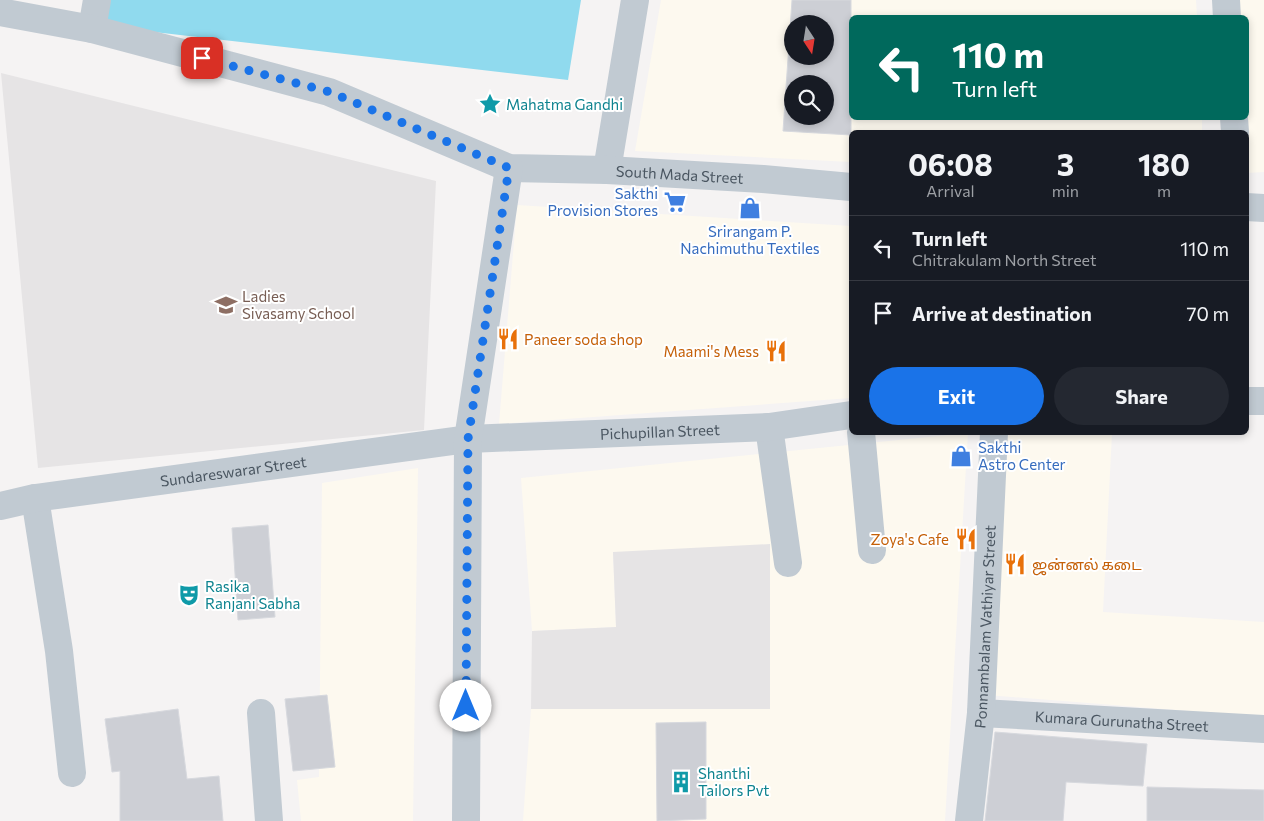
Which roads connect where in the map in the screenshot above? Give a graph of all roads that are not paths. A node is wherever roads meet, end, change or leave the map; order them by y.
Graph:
1 (97, 0) edge
2 (635, 0) edge
3 (1226, 0) edge
4 (0, 12) edge
5 (1227, 15) edge
6 (92, 29) junction
7 (509, 168) junction
8 (607, 170) junction
9 (849, 187) edge
10 (1249, 208) edge
11 (1264, 208) edge
12 (1264, 400) edge
13 (1249, 401) edge
14 (849, 416) edge
15 (769, 427) junction
16 (861, 435) edge
17 (994, 435) edge
18 (468, 439) junction
19 (35, 498) junction
20 (0, 506) edge
21 (872, 550) dead end
22 (788, 564) dead end
23 (261, 713) dead end
24 (981, 713) junction
25 (1264, 729) edge
26 (72, 773) dead end
27 (269, 821) edge
28 (466, 821) edge
29 (970, 821) edge

1 - 6 street
2 - 8 street
3 - 5 street
4 - 6 street
6 - 7 street
7 - 8 street, South Mada Street
7 - 18 street
8 - 9 street, South Mada Street
10 - 11 street
12 - 13 street
14 - 15 street, Pichupillan Street
15 - 18 street, Pichupillan Street
15 - 22 street
16 - 21 street
17 - 24 street, Ponnambalam Vathiyar Street
18 - 19 street, Sundareswarar Street
18 - 28 street
19 - 20 street, Sundareswarar Street
19 - 26 street
23 - 27 street
24 - 25 street, Kumara Gurunatha Street
24 - 29 street, Ponnambalam Vathiyar Street

